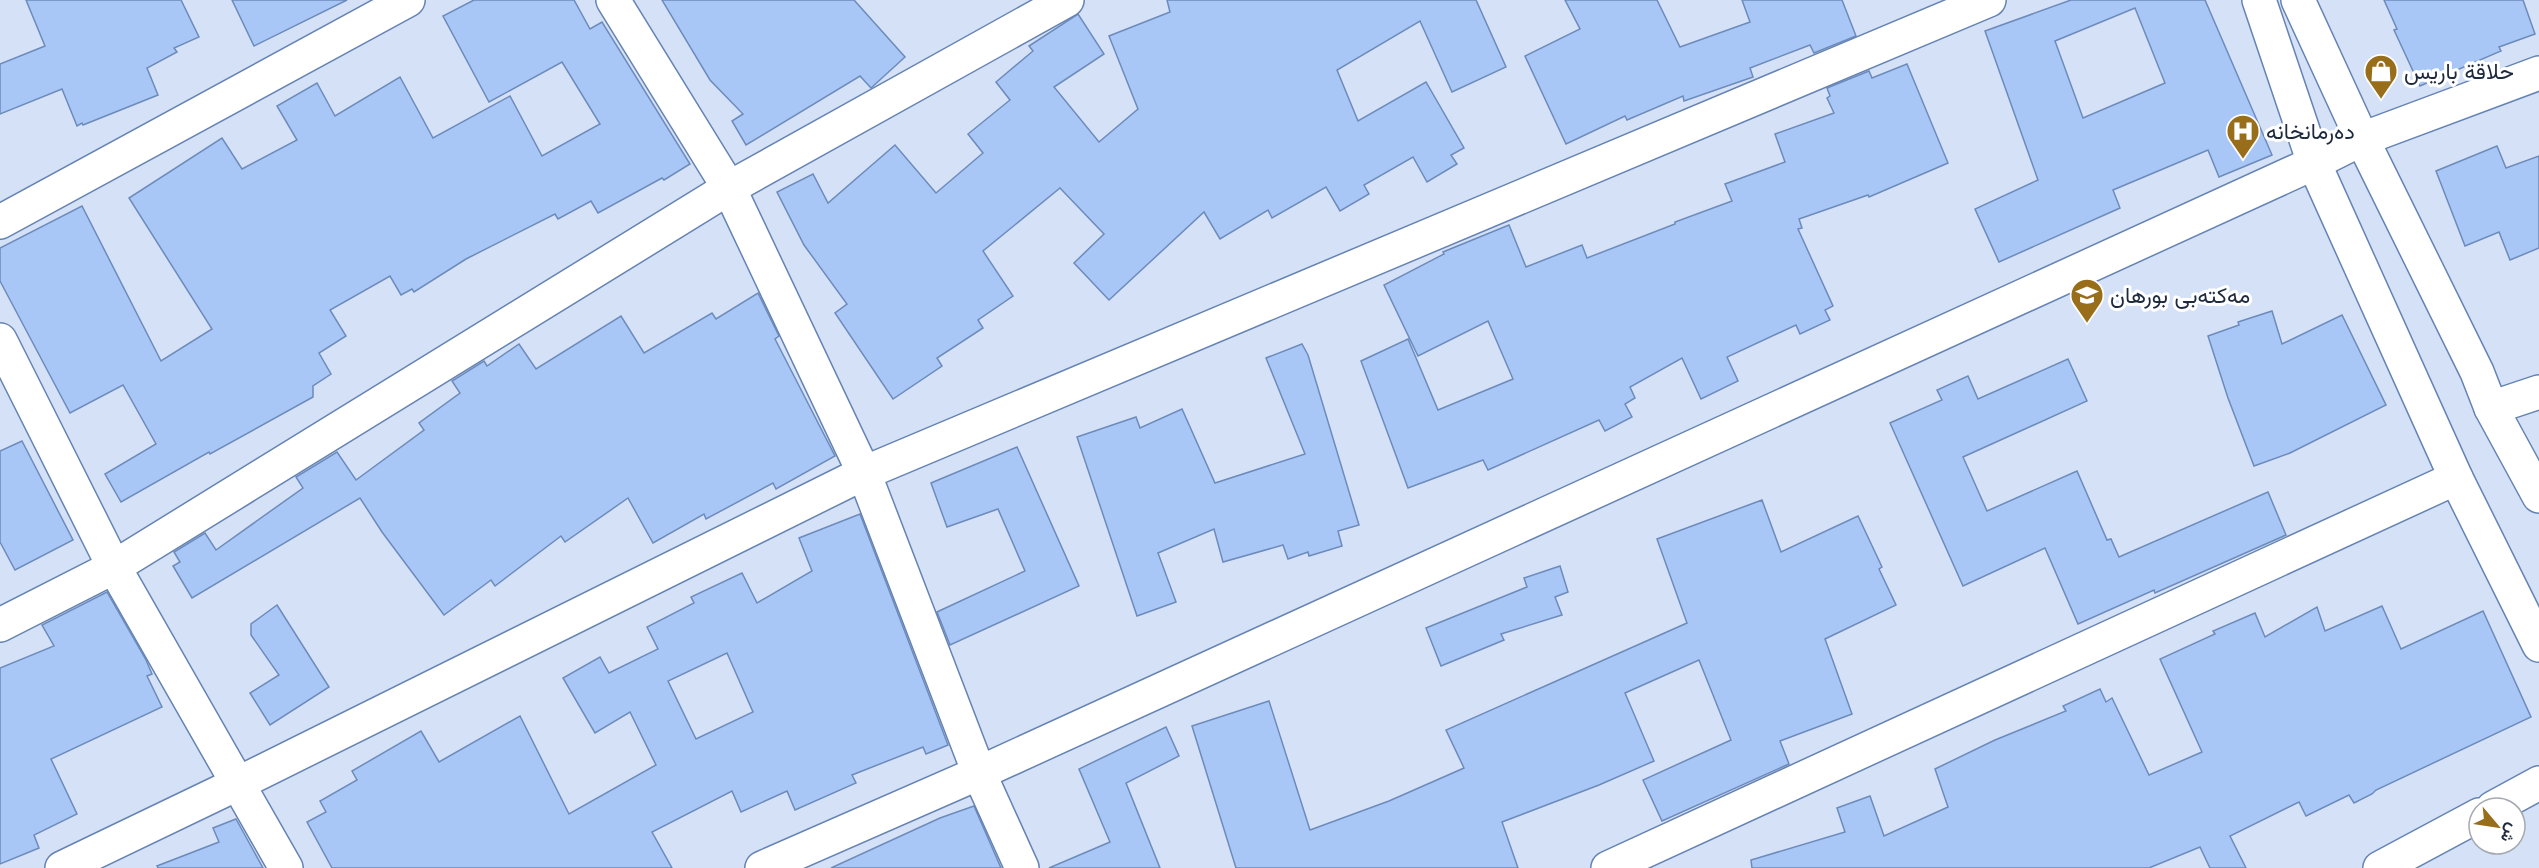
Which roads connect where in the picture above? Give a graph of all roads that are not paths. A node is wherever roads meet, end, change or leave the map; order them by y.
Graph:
1 (408, 0) edge
2 (613, 0) edge
3 (1067, 0) edge
4 (1989, 0) edge
5 (2259, 0) edge
6 (2298, 0) edge
7 (2539, 73) edge
8 (2362, 139) junction
9 (2314, 163) junction
10 (729, 188) junction
11 (0, 222) edge
12 (0, 340) edge
13 (2539, 392) edge
14 (2491, 408) junction
15 (864, 473) junction
16 (2456, 478) junction
17 (2539, 496) edge
18 (114, 567) junction
19 (0, 625) edge
20 (2539, 645) edge
21 (979, 773) junction
22 (239, 783) junction
23 (2539, 783) edge
24 (2515, 796) edge
25 (2467, 821) edge
26 (62, 868) edge
27 (286, 868) edge
28 (762, 868) edge
29 (1022, 868) edge
30 (1608, 868) edge
31 (2380, 868) edge

1 - 11 street
2 - 10 street
3 - 10 street
4 - 15 street
5 - 9 street
6 - 8 street
7 - 8 street
8 - 9 street
8 - 14 street
9 - 16 street
9 - 21 street
10 - 15 street
10 - 18 street
12 - 18 street
13 - 14 street
14 - 17 street
15 - 21 street
15 - 22 street
16 - 20 street
16 - 30 street
18 - 19 street
18 - 22 street
21 - 28 street
21 - 29 street
22 - 26 street
22 - 27 street
23 - 24 street
25 - 31 street

